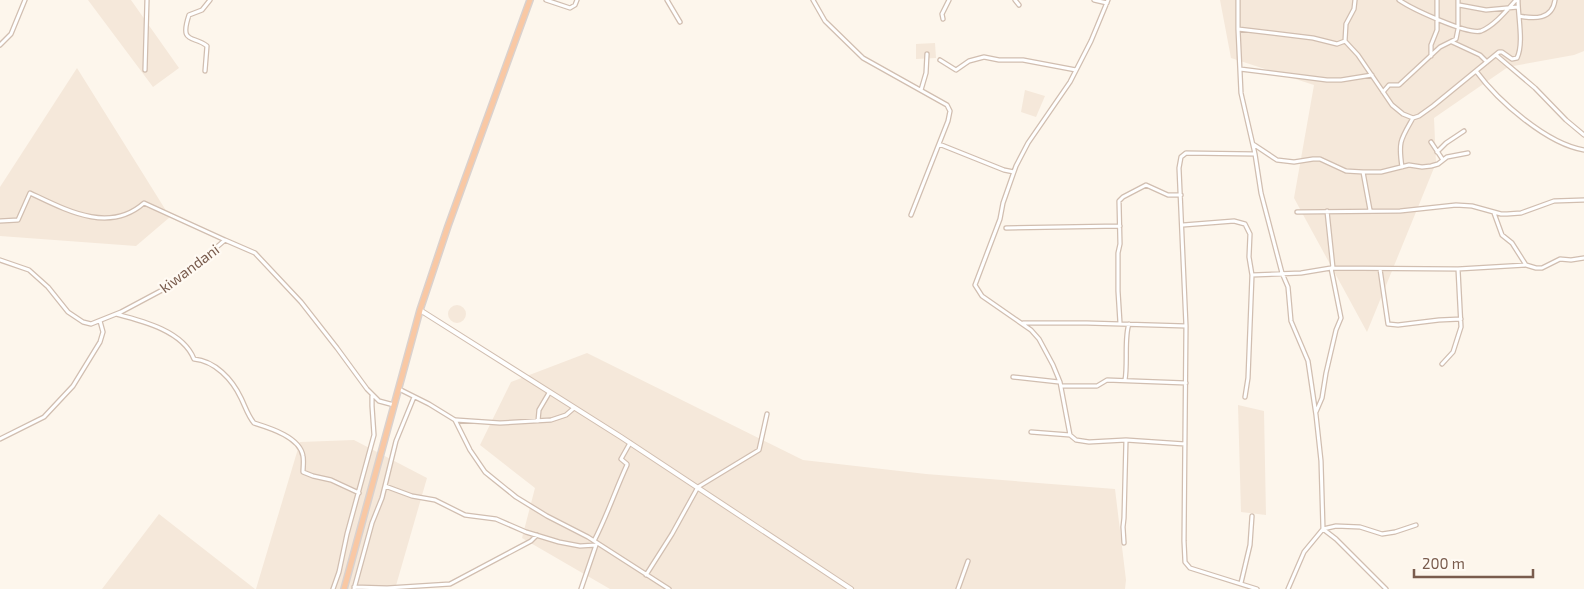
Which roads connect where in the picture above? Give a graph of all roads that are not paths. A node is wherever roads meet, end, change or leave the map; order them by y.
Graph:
1 (25, 0) edge
2 (147, 0) edge
3 (210, 0) edge
4 (530, 0) edge
5 (546, 0) edge
6 (577, 0) edge
7 (667, 0) edge
8 (813, 0) edge
9 (949, 0) edge
10 (1015, 0) edge
11 (1094, 0) edge
12 (1238, 0) edge
13 (1355, 0) edge
14 (1399, 0) edge
15 (1437, 0) edge
16 (1458, 0) edge
17 (1517, 0) edge
18 (1555, 0) edge
19 (1108, 1) edge
20 (1019, 5) dead end
21 (1459, 5) junction
22 (1510, 7) junction
23 (1518, 7) junction
24 (1519, 16) junction
25 (943, 19) dead end
26 (1436, 20) junction
27 (680, 22) dead end
28 (1458, 26) junction
29 (1238, 30) junction
30 (1345, 41) junction
31 (1451, 42) junction
32 (0, 45) edge
33 (927, 54) dead end
34 (1496, 54) junction
35 (1431, 56) junction
36 (940, 60) dead end
37 (1487, 62) junction
38 (1240, 69) junction
39 (145, 70) dead end
40 (1076, 70) junction
41 (205, 71) dead end
42 (1476, 71) junction
43 (1372, 75) junction
44 (921, 90) junction
45 (1383, 92) junction
46 (1414, 118) junction
47 (1464, 131) dead end
48 (1584, 135) edge
49 (1431, 142) dead end
50 (939, 144) junction
51 (1253, 144) junction
52 (1584, 150) edge
53 (1437, 152) junction
54 (1468, 153) dead end
55 (1255, 154) junction
56 (1442, 160) junction
57 (1402, 167) junction
58 (1014, 172) junction
59 (1364, 172) junction
60 (1181, 194) junction
61 (1584, 200) edge
62 (1370, 210) junction
63 (1326, 211) junction
64 (1297, 212) dead end
65 (1493, 212) junction
66 (911, 215) dead end
67 (0, 221) edge
68 (1120, 226) junction
69 (1182, 226) junction
70 (1006, 228) dead end
71 (225, 240) junction
72 (1584, 258) edge
73 (0, 260) edge
74 (1526, 265) junction
75 (1332, 268) junction
76 (1380, 269) junction
77 (1458, 269) junction
78 (1282, 273) junction
79 (1252, 275) junction
80 (420, 310) junction
81 (116, 314) junction
82 (1461, 320) junction
83 (100, 321) junction
84 (1120, 323) junction
85 (1022, 324) junction
86 (1130, 324) junction
87 (1186, 326) junction
88 (1442, 364) dead end
89 (1013, 377) dead end
90 (1125, 380) junction
91 (1186, 383) junction
92 (1060, 384) junction
93 (398, 389) junction
94 (549, 393) junction
95 (372, 395) junction
96 (414, 397) junction
97 (1245, 397) dead end
98 (394, 405) junction
99 (574, 408) junction
100 (1316, 412) junction
101 (766, 414) dead end
102 (455, 420) junction
103 (538, 421) junction
104 (1031, 432) dead end
105 (1070, 435) junction
106 (0, 439) edge
107 (1126, 440) junction
108 (630, 443) junction
109 (1185, 444) junction
110 (385, 486) junction
111 (698, 487) junction
112 (359, 493) junction
113 (1252, 516) dead end
114 (1416, 525) dead end
115 (1323, 529) junction
116 (537, 535) junction
117 (595, 543) junction
118 (1124, 543) dead end
119 (968, 560) dead end
120 (646, 575) junction
121 (1241, 583) junction
122 (354, 588) edge
123 (417, 588) edge
124 (333, 589) edge
125 (344, 589) edge
126 (581, 589) edge
127 (669, 589) edge
128 (851, 589) edge
129 (958, 589) edge
130 (1257, 589) edge
131 (1288, 589) edge
132 (1386, 589) edge

1 - 32 street
2 - 39 street
3 - 41 street
4 - 80 highway
5 - 6 street
7 - 27 street
8 - 44 street
9 - 25 street
10 - 20 street
11 - 19 street
12 - 29 street
13 - 30 street
14 - 26 street
15 - 26 street
16 - 21 street
17 - 22 street
17 - 23 street
18 - 24 street
19 - 40 street
21 - 22 street
21 - 28 street
22 - 23 street
22 - 28 street
23 - 24 street
24 - 34 street
26 - 28 street
26 - 35 street
28 - 31 street
29 - 30 street
29 - 38 street
30 - 43 street
31 - 35 street
31 - 37 street
33 - 44 street
34 - 37 street
34 - 48 street
35 - 45 street
36 - 40 street
37 - 42 street
38 - 43 street
38 - 51 street
40 - 58 street
42 - 46 street
42 - 52 street
43 - 45 street
44 - 50 street
45 - 46 street
46 - 57 street
47 - 53 street
49 - 53 street
50 - 58 street
50 - 66 street
51 - 55 street
51 - 59 street
53 - 56 street
54 - 56 street
55 - 60 street
55 - 78 street
56 - 57 street
57 - 59 street
58 - 85 street
59 - 62 street
60 - 68 street
60 - 69 street
61 - 65 street
62 - 63 street
62 - 65 street
63 - 64 street
63 - 75 street
65 - 74 street
67 - 71 street
68 - 70 street
68 - 84 street
69 - 79 street
69 - 87 street
71 - 81 street, kiwandani
71 - 95 street, kiwandani
72 - 74 street
73 - 83 street
74 - 77 street
75 - 76 street
75 - 78 street
75 - 100 street
76 - 77 street
76 - 82 street
77 - 82 street
78 - 79 street
78 - 100 street
79 - 97 street
80 - 93 highway
80 - 94 street
81 - 83 street, kiwandani
81 - 112 street
82 - 88 street
83 - 106 street
84 - 85 street
84 - 86 street
85 - 92 street
86 - 87 street
86 - 90 street
87 - 91 street
89 - 92 street
90 - 91 street
90 - 92 street
91 - 109 street
92 - 105 street
93 - 96 street
93 - 98 highway
94 - 99 street
94 - 103 street
95 - 98 street, kiwandani
95 - 112 street
96 - 102 street
96 - 110 street
98 - 125 highway
99 - 103 street
99 - 108 street
100 - 115 street
101 - 111 street
102 - 103 street
102 - 117 street
104 - 105 street
105 - 107 street
107 - 109 street
107 - 118 street
108 - 111 street
108 - 117 street
109 - 121 street
110 - 116 street
110 - 122 street
111 - 120 street
111 - 128 street
112 - 124 street
113 - 121 street
114 - 115 street
115 - 131 street
115 - 132 street
116 - 117 street
116 - 123 street
117 - 120 street
117 - 126 street
119 - 129 street
120 - 127 street
121 - 130 street
122 - 123 street

